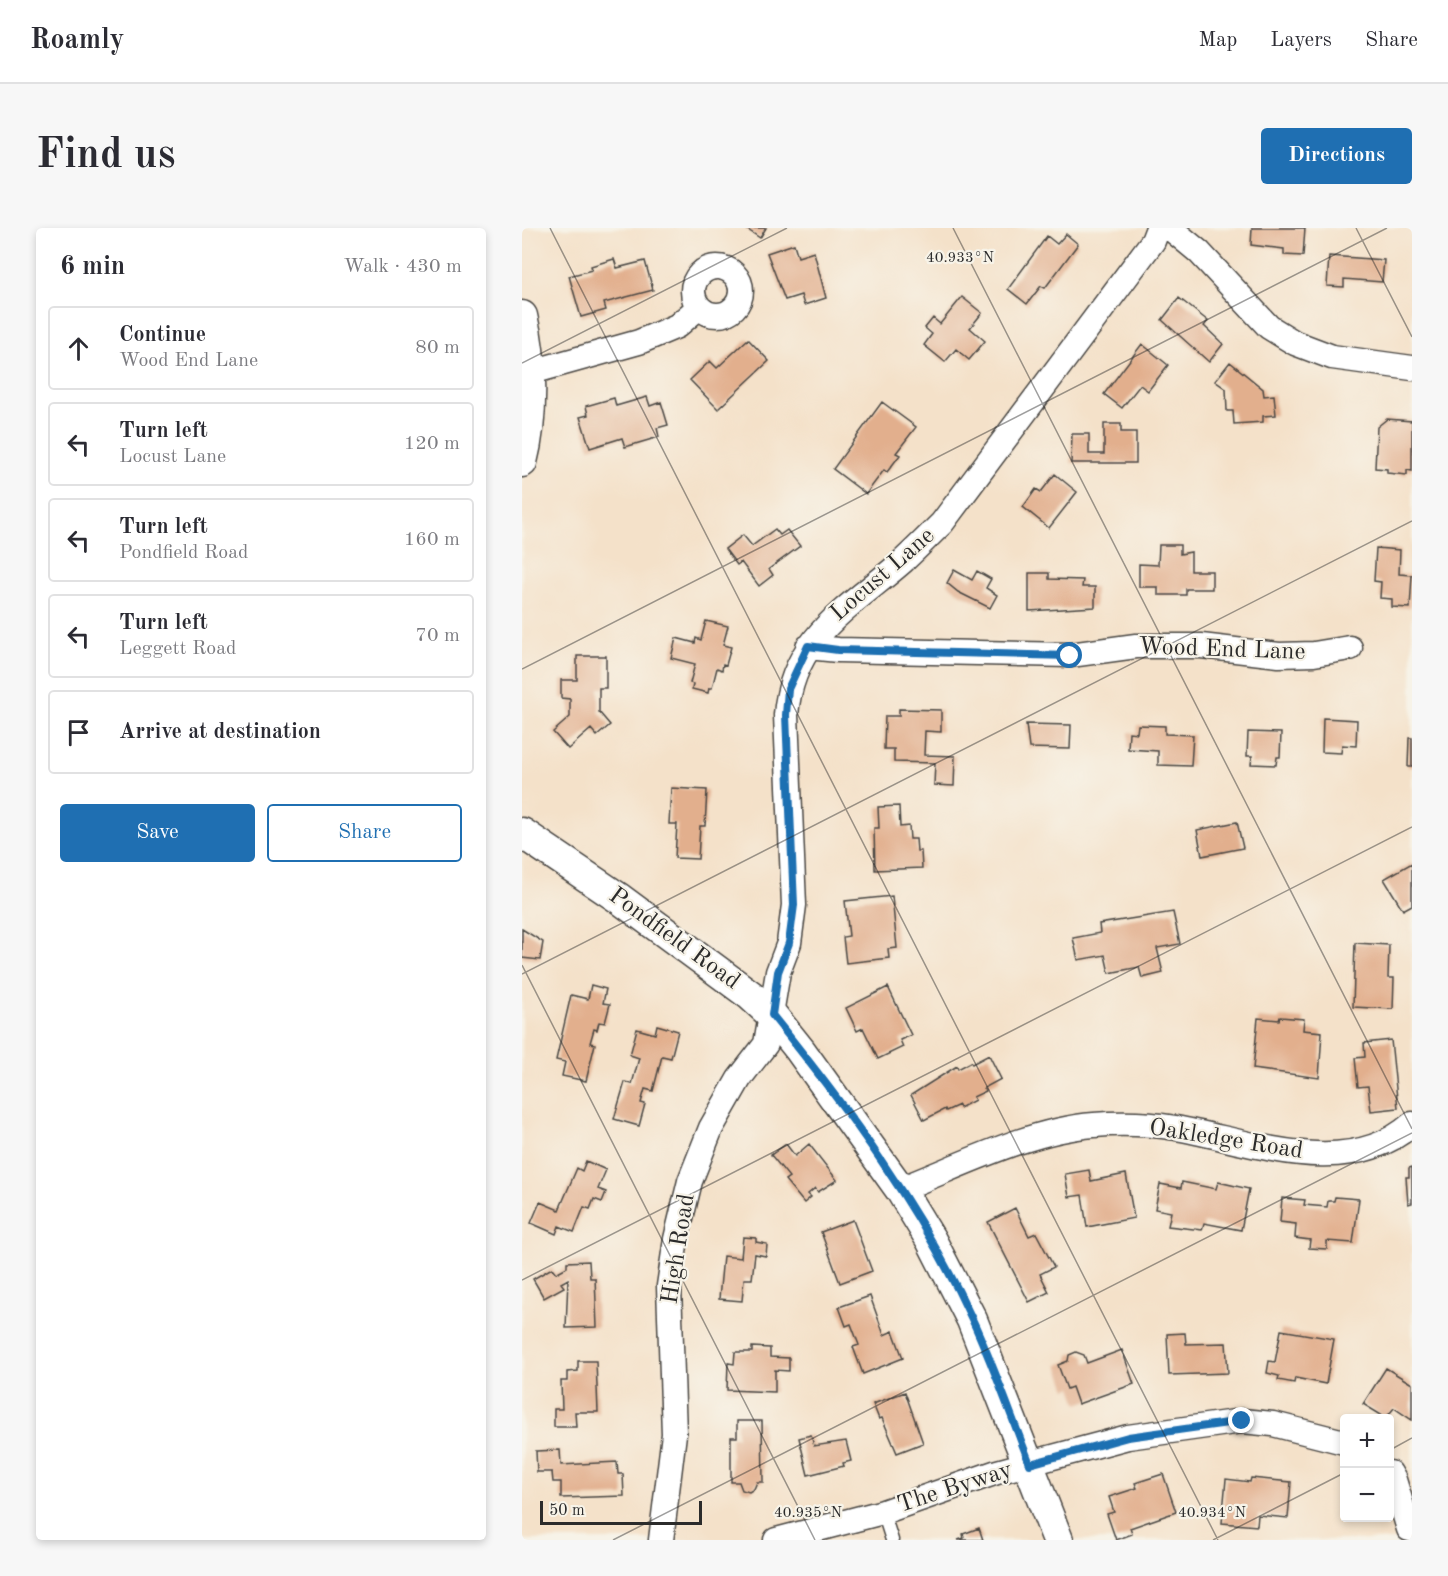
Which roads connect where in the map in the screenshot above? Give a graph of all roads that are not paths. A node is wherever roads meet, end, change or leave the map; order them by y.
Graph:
1 (1158, 228) edge
2 (1170, 228) edge
3 (699, 307) dead end
4 (522, 316) edge
5 (1412, 368) edge
6 (528, 373) junction
7 (522, 462) edge
8 (808, 646) junction
9 (1350, 648) dead end
10 (522, 833) edge
11 (772, 1015) junction
12 (1412, 1124) edge
13 (900, 1189) junction
14 (1340, 1441) edge
15 (1030, 1464) junction
16 (1394, 1480) edge
17 (883, 1512) junction
18 (1404, 1532) edge
19 (661, 1540) edge
20 (776, 1540) edge
21 (892, 1540) edge
22 (1059, 1540) edge

1 - 8 street, Locust Lane
2 - 5 street
3 - 6 street
4 - 6 street
6 - 7 street
8 - 9 street, Wood End Lane
8 - 11 street, Locust Lane
10 - 11 street, Pondfield Road
11 - 13 street, Pondfield Road
11 - 19 street, High Road
12 - 13 street, Oakledge Road
13 - 15 street, Pondfield Road
14 - 15 street, The Byway
15 - 17 street, The Byway
15 - 22 street, Pondfield Road
16 - 18 street
17 - 20 street, The Byway
17 - 21 lane

